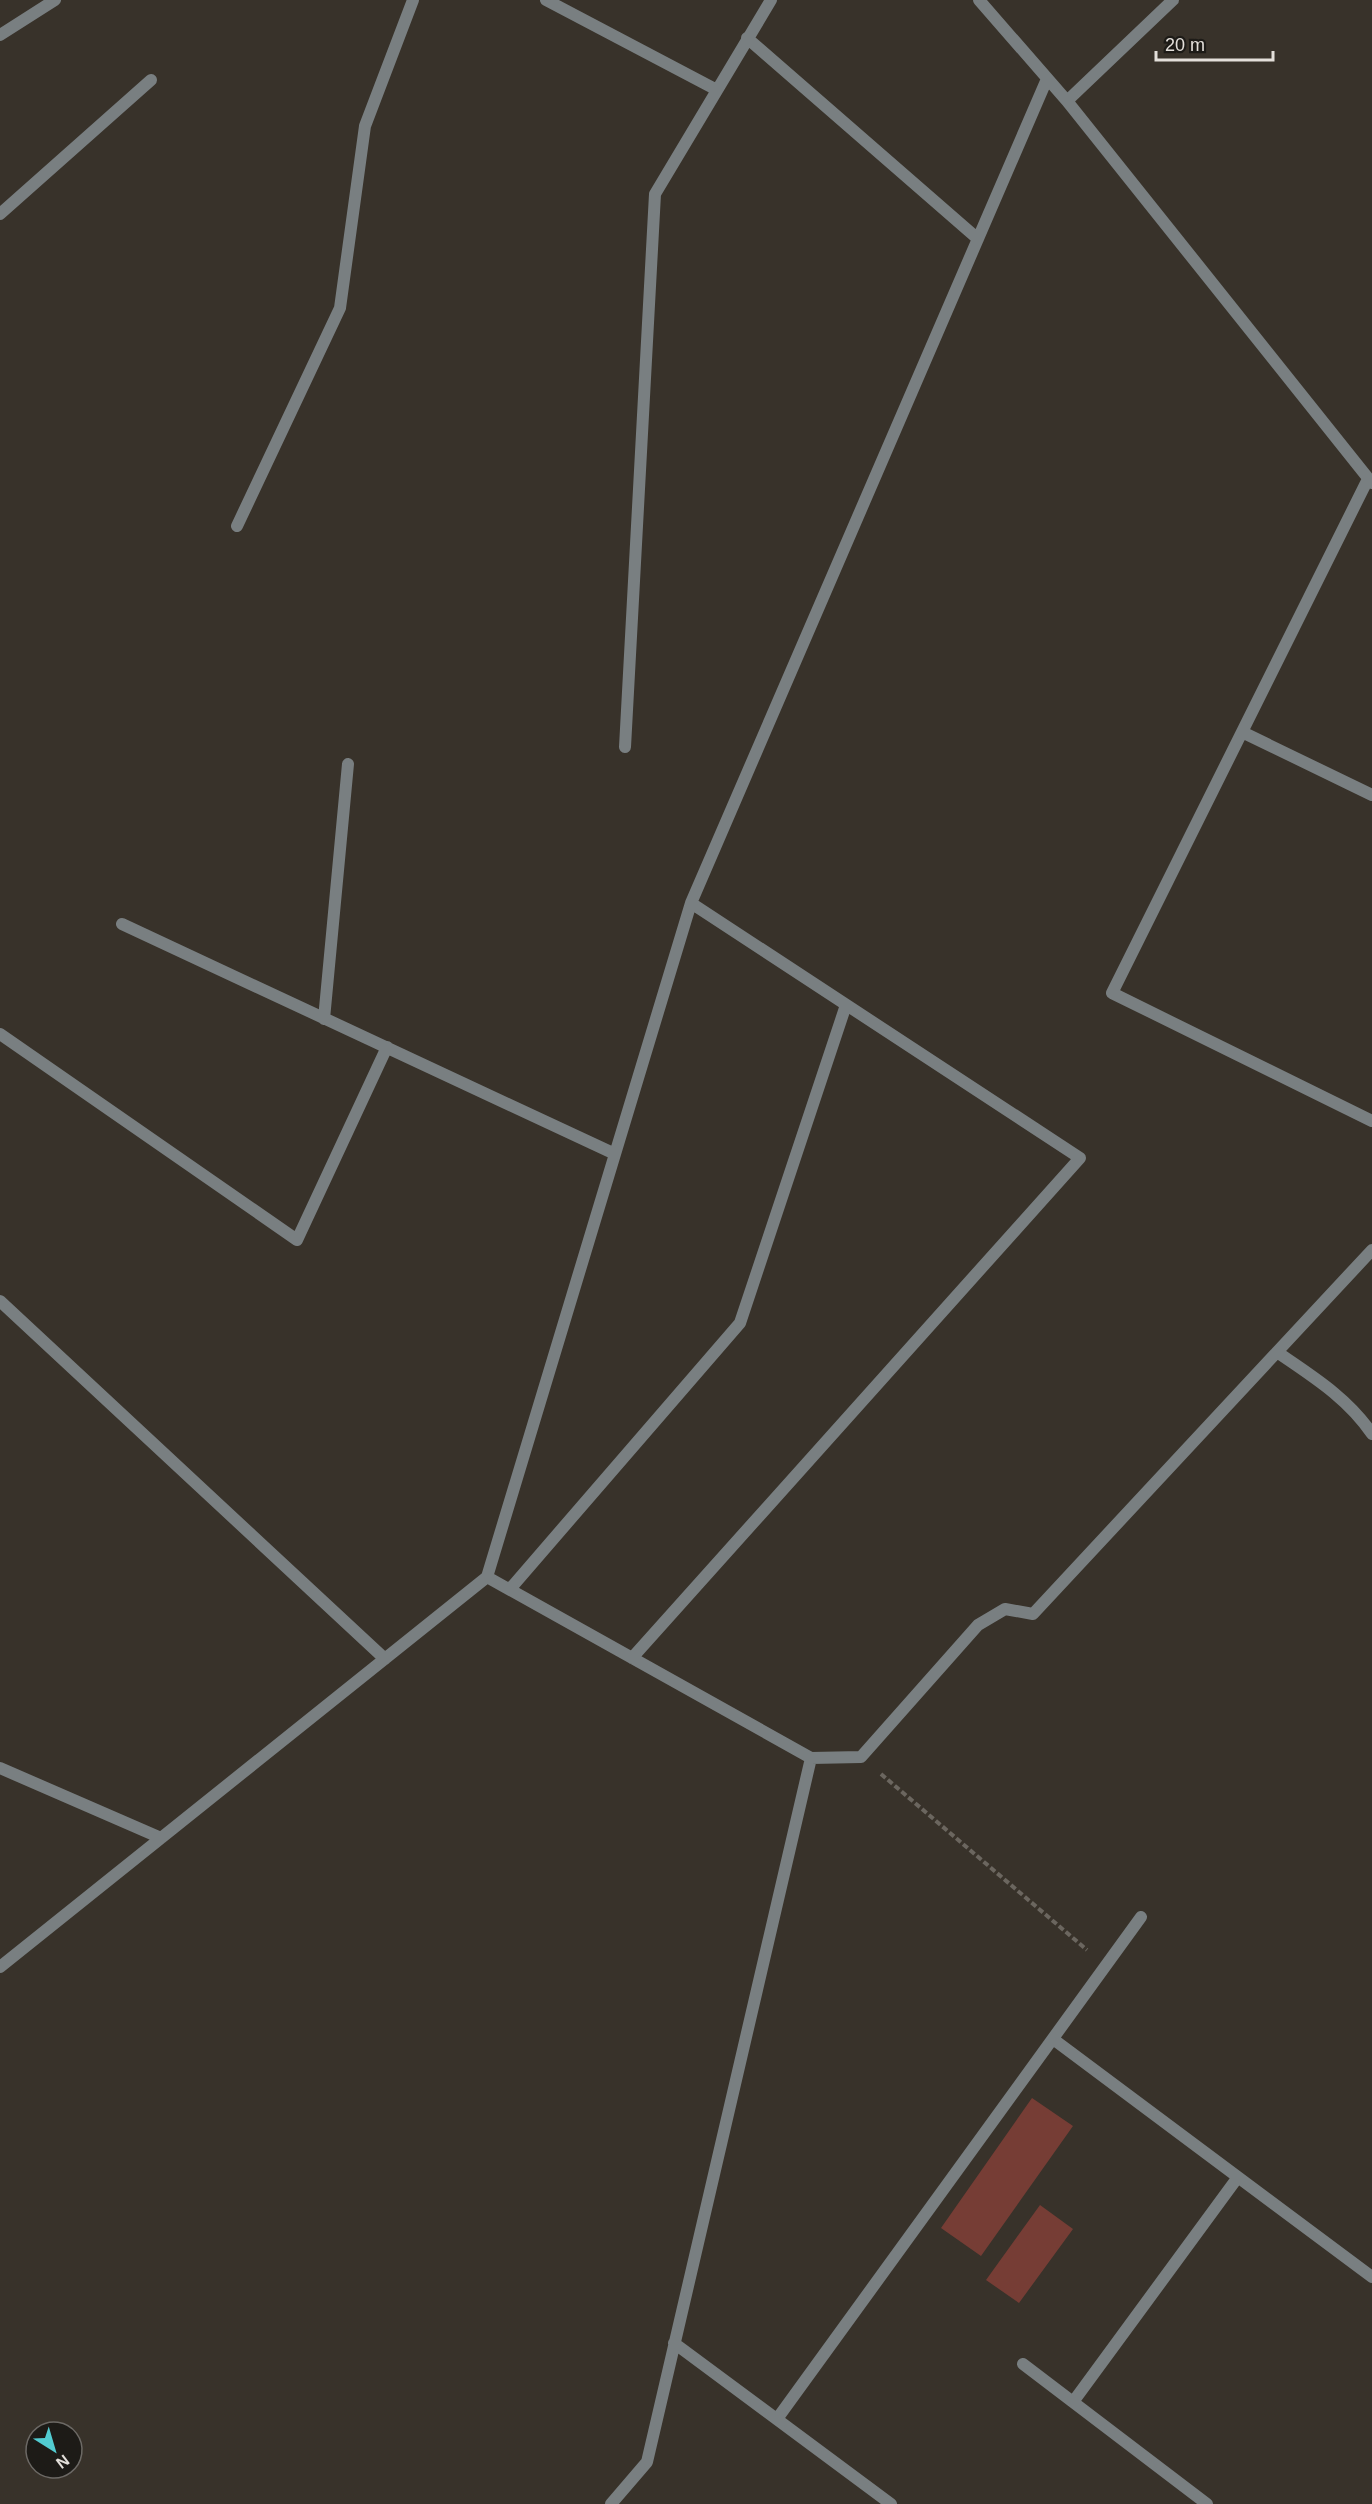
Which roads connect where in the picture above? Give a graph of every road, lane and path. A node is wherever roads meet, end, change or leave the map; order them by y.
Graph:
1 (55, 0) edge
2 (413, 0) edge
3 (546, 0) edge
4 (771, 0) edge
5 (979, 0) edge
6 (1173, 0) edge
7 (0, 35) edge
8 (747, 39) junction
9 (1047, 79) junction
10 (151, 80) dead end
11 (717, 90) junction
12 (1067, 101) junction
13 (0, 214) edge
14 (978, 239) junction
15 (1370, 481) edge
16 (237, 526) dead end
17 (1242, 732) junction
18 (625, 747) dead end
19 (348, 764) dead end
20 (1372, 795) edge
21 (690, 903) junction
22 (122, 924) dead end
23 (846, 1005) junction
24 (324, 1018) junction
25 (0, 1034) edge
26 (387, 1047) junction
27 (1372, 1121) edge
28 (615, 1154) junction
29 (1372, 1251) edge
30 (0, 1301) edge
31 (1277, 1352) junction
32 (1372, 1434) edge
33 (487, 1577) junction
34 (510, 1589) junction
35 (632, 1658) junction
36 (384, 1659) junction
37 (861, 1757) junction
38 (811, 1758) junction
39 (0, 1768) edge
40 (161, 1838) junction
41 (1141, 1917) dead end
42 (1106, 1966) junction
43 (0, 1967) edge
44 (1053, 2039) junction
45 (1239, 2177) junction
46 (1372, 2277) edge
47 (674, 2343) junction
48 (1023, 2364) dead end
49 (1073, 2402) junction
50 (777, 2419) junction
51 (611, 2504) edge
52 (891, 2504) edge
53 (1207, 2504) edge

1 - 7 street
2 - 16 street
3 - 11 street
4 - 8 street
5 - 9 street
6 - 12 street
8 - 11 street
8 - 14 street
9 - 12 street
9 - 14 street
10 - 13 street
11 - 18 street
12 - 15 street
14 - 21 street
15 - 17 street
17 - 20 street
17 - 27 street
19 - 24 street
21 - 23 street
21 - 28 street
22 - 24 street
23 - 34 street
23 - 35 street
24 - 26 street
25 - 26 street
26 - 28 street
28 - 33 street
29 - 31 street
30 - 36 street
31 - 32 street
31 - 37 street
33 - 34 street
33 - 36 street
34 - 35 street
35 - 38 street
36 - 40 street
37 - 38 street
37 - 42 path
38 - 47 street
39 - 40 street
40 - 43 street
41 - 42 street
42 - 44 street
44 - 45 street
44 - 50 street
45 - 46 street
45 - 49 street
47 - 50 street
47 - 51 street
48 - 49 street
49 - 53 street
50 - 52 street

